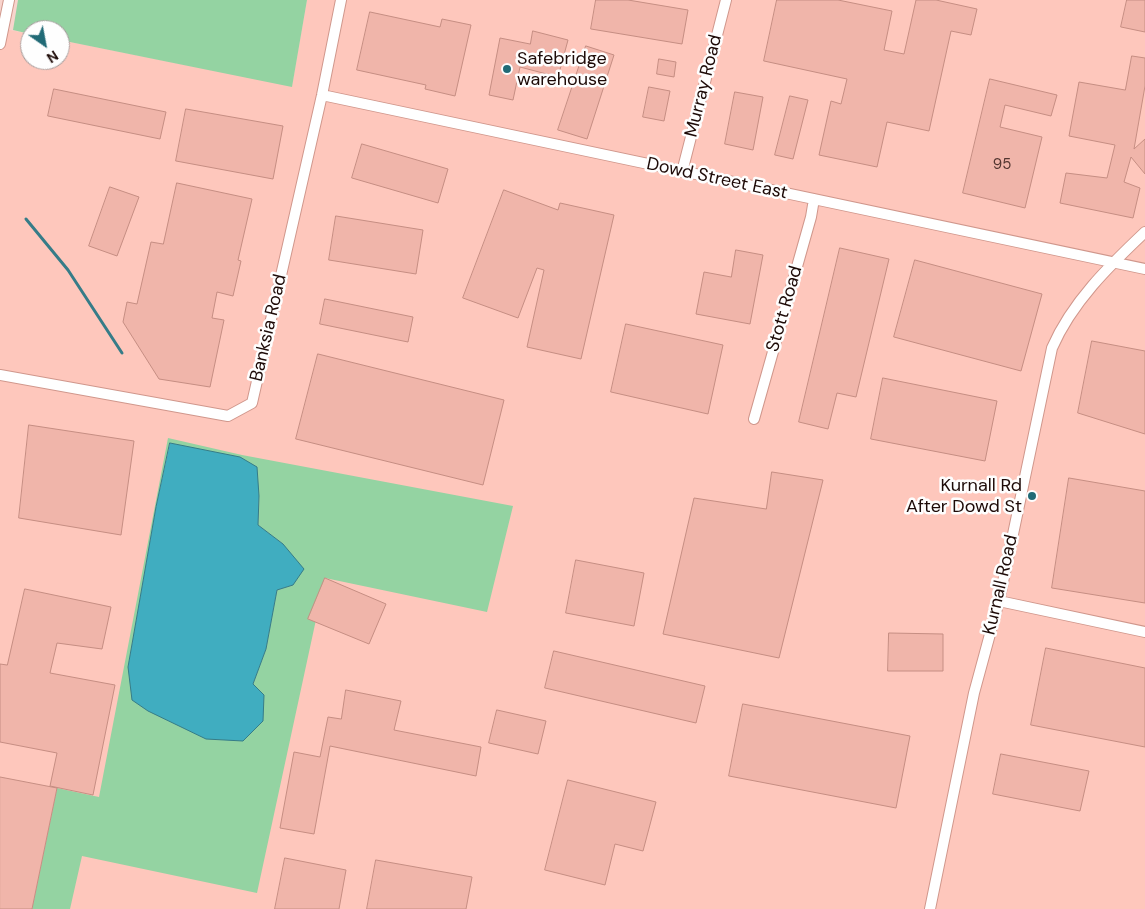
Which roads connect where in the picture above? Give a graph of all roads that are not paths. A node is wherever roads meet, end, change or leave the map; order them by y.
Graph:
1 (9, 0) edge
2 (341, 0) edge
3 (726, 0) edge
4 (0, 44) edge
5 (322, 95) junction
6 (682, 172) junction
7 (814, 199) junction
8 (1145, 232) edge
9 (1113, 262) junction
10 (1145, 269) edge
11 (0, 375) edge
12 (754, 419) dead end
13 (999, 601) junction
14 (1145, 632) edge
15 (930, 909) edge

1 - 4 street
2 - 5 street, Banksia Road
3 - 6 street, Murray Road
5 - 6 street, Dowd Street East
5 - 11 street, Banksia Road
6 - 7 street, Dowd Street East
7 - 9 street, Dowd Street East
7 - 12 street, Stott Road
8 - 9 street, Kurnall Road
9 - 10 street, Dowd Street East
9 - 13 street, Kurnall Road
13 - 14 street
13 - 15 street, Kurnall Road

